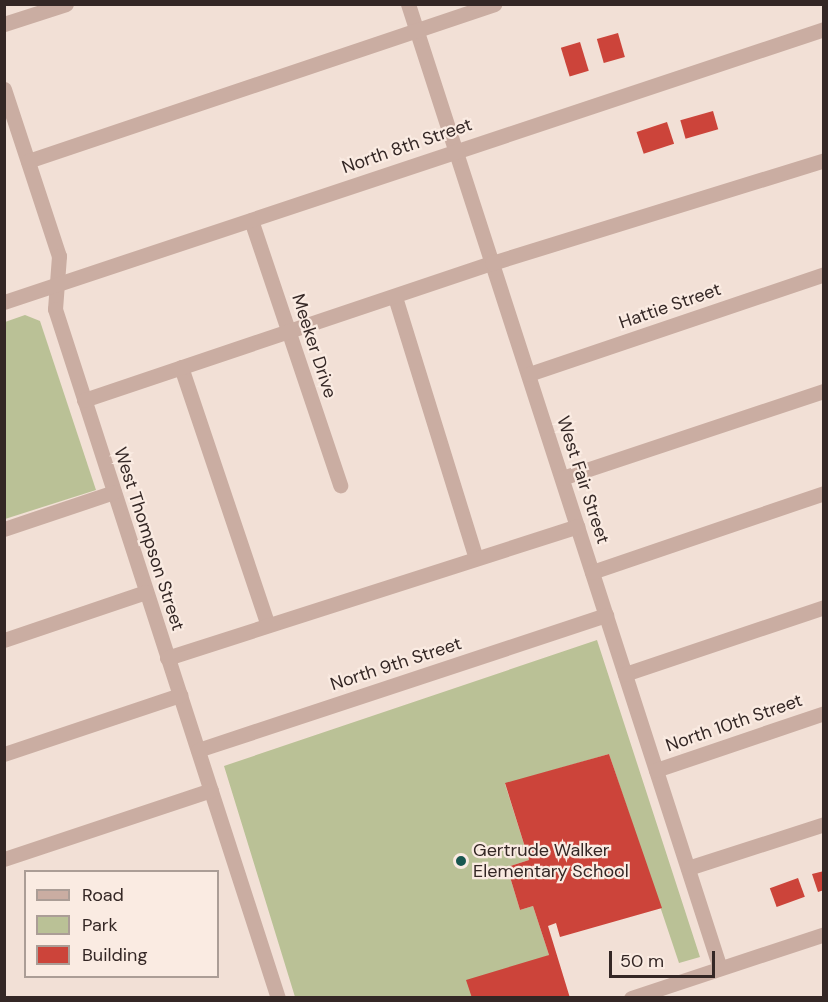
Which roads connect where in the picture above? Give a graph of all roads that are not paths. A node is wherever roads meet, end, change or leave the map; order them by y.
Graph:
1 (66, 4) edge
2 (408, 4) edge
3 (494, 4) edge
4 (4, 24) edge
5 (824, 29) edge
6 (417, 30) junction
7 (4, 89) edge
8 (455, 150) junction
9 (824, 160) edge
10 (28, 161) junction
11 (251, 220) junction
12 (492, 263) junction
13 (823, 276) edge
14 (58, 285) junction
15 (395, 297) junction
16 (4, 302) edge
17 (289, 331) junction
18 (181, 367) junction
19 (529, 374) junction
20 (824, 390) edge
21 (84, 400) junction
22 (562, 478) junction
23 (340, 485) dead end
24 (114, 492) junction
25 (824, 493) edge
26 (577, 526) junction
27 (4, 529) edge
28 (476, 558) junction
29 (592, 572) junction
30 (146, 592) junction
31 (824, 607) edge
32 (606, 615) junction
33 (268, 625) junction
34 (4, 640) edge
35 (167, 658) junction
36 (625, 674) junction
37 (180, 695) junction
38 (824, 713) edge
39 (198, 750) junction
40 (4, 754) edge
41 (656, 770) junction
42 (211, 790) junction
43 (824, 824) edge
44 (4, 859) edge
45 (688, 868) junction
46 (824, 934) edge
47 (720, 968) junction
48 (278, 998) edge
49 (631, 998) edge

1 - 4 street
2 - 6 street, West Fair Street
3 - 6 street
5 - 8 street, North 8th Street
6 - 8 street, West Fair Street
6 - 10 street
7 - 10 street, West Thompson Street
8 - 11 street, North 8th Street
8 - 12 street, West Fair Street
9 - 12 street
10 - 14 street, West Thompson Street
11 - 14 street, North 8th Street
11 - 17 street, Meeker Drive
12 - 15 street
12 - 19 street, West Fair Street
13 - 19 street, Hattie Street
14 - 16 street, North 8th Street
14 - 21 street, West Thompson Street
15 - 17 street
15 - 28 street
17 - 18 street
17 - 23 street, Meeker Drive
18 - 21 street
18 - 33 street
19 - 22 street, West Fair Street
20 - 22 street
21 - 24 street, West Thompson Street
22 - 26 street, West Fair Street
24 - 27 street
24 - 30 street, West Thompson Street
25 - 29 street
26 - 28 street
26 - 29 street, West Fair Street
28 - 33 street
29 - 32 street, West Fair Street
30 - 34 street
30 - 35 street, West Thompson Street
31 - 36 street
32 - 36 street, West Fair Street
32 - 39 street, North 9th Street
33 - 35 street
35 - 37 street, West Thompson Street
36 - 41 street, West Fair Street
37 - 39 street, West Thompson Street
37 - 40 street
38 - 41 street, North 10th Street
39 - 42 street, West Thompson Street
41 - 45 street, West Fair Street
42 - 44 street
42 - 48 street, West Thompson Street
43 - 45 street
45 - 47 street, West Fair Street
46 - 47 street
47 - 49 street

